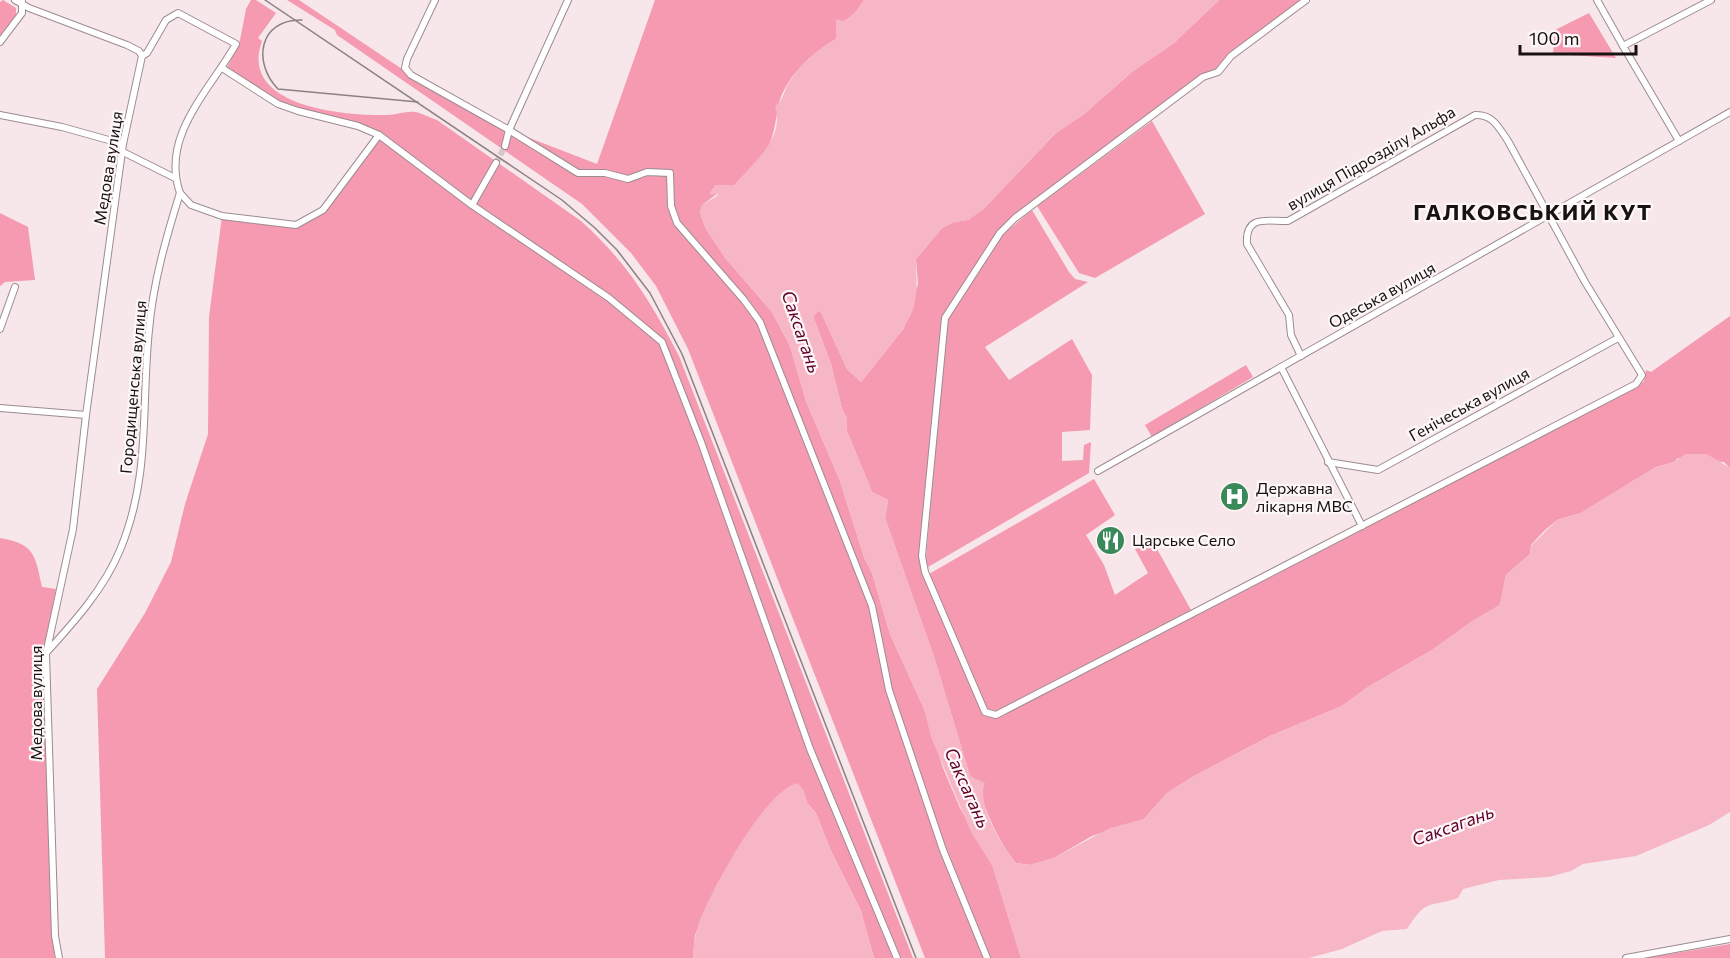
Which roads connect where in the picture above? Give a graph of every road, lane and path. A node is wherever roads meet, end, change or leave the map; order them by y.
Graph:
1 (435, 0) edge
2 (568, 0) edge
3 (1306, 0) edge
4 (1597, 0) edge
5 (1711, 0) edge
6 (20, 1) edge
7 (0, 42) edge
8 (1623, 46) junction
9 (142, 56) junction
10 (222, 69) junction
11 (1730, 112) edge
12 (0, 115) edge
13 (509, 130) junction
14 (379, 135) junction
15 (1679, 141) junction
16 (123, 144) junction
17 (505, 146) tunnel mouth
18 (123, 152) junction
19 (496, 163) tunnel mouth
20 (175, 178) junction
21 (180, 193) junction
22 (472, 205) junction
23 (1549, 216) junction
24 (15, 287) dead end
25 (0, 329) edge
26 (1618, 338) junction
27 (1301, 356) junction
28 (1281, 367) junction
29 (0, 408) edge
30 (86, 416) junction
31 (1328, 462) junction
32 (1098, 471) dead end
33 (1362, 526) junction
34 (46, 654) junction
35 (1730, 939) edge
36 (59, 958) edge
37 (897, 958) edge
38 (987, 958) edge
39 (1626, 958) edge

1 - 13 street
2 - 13 street
3 - 33 street
4 - 8 street
5 - 8 street
6 - 7 street
6 - 9 street
8 - 15 street
9 - 10 street
9 - 16 street, Медова вулиця
10 - 14 street
10 - 20 street
11 - 15 street, Одеська вулиця
12 - 16 street
13 - 17 street
13 - 38 street
14 - 21 street
14 - 22 street
15 - 23 street, Одеська вулиця
16 - 18 street, Медова вулиця
18 - 20 street
18 - 30 street, Медова вулиця
19 - 22 street
20 - 21 street
21 - 34 street, Городищенська вулиця
22 - 37 street
23 - 26 street, вулиця Підрозділу Альфа
23 - 27 street, Одеська вулиця
23 - 27 street, вулиця Підрозділу Альфа
24 - 25 street
26 - 31 street, Генічеська вулиця
26 - 33 street, вулиця Підрозділу Альфа
27 - 28 street, Одеська вулиця
28 - 31 street
28 - 32 street, Одеська вулиця
29 - 30 street
30 - 34 street, Медова вулиця
31 - 33 street
34 - 36 street, Медова вулиця
35 - 39 street

